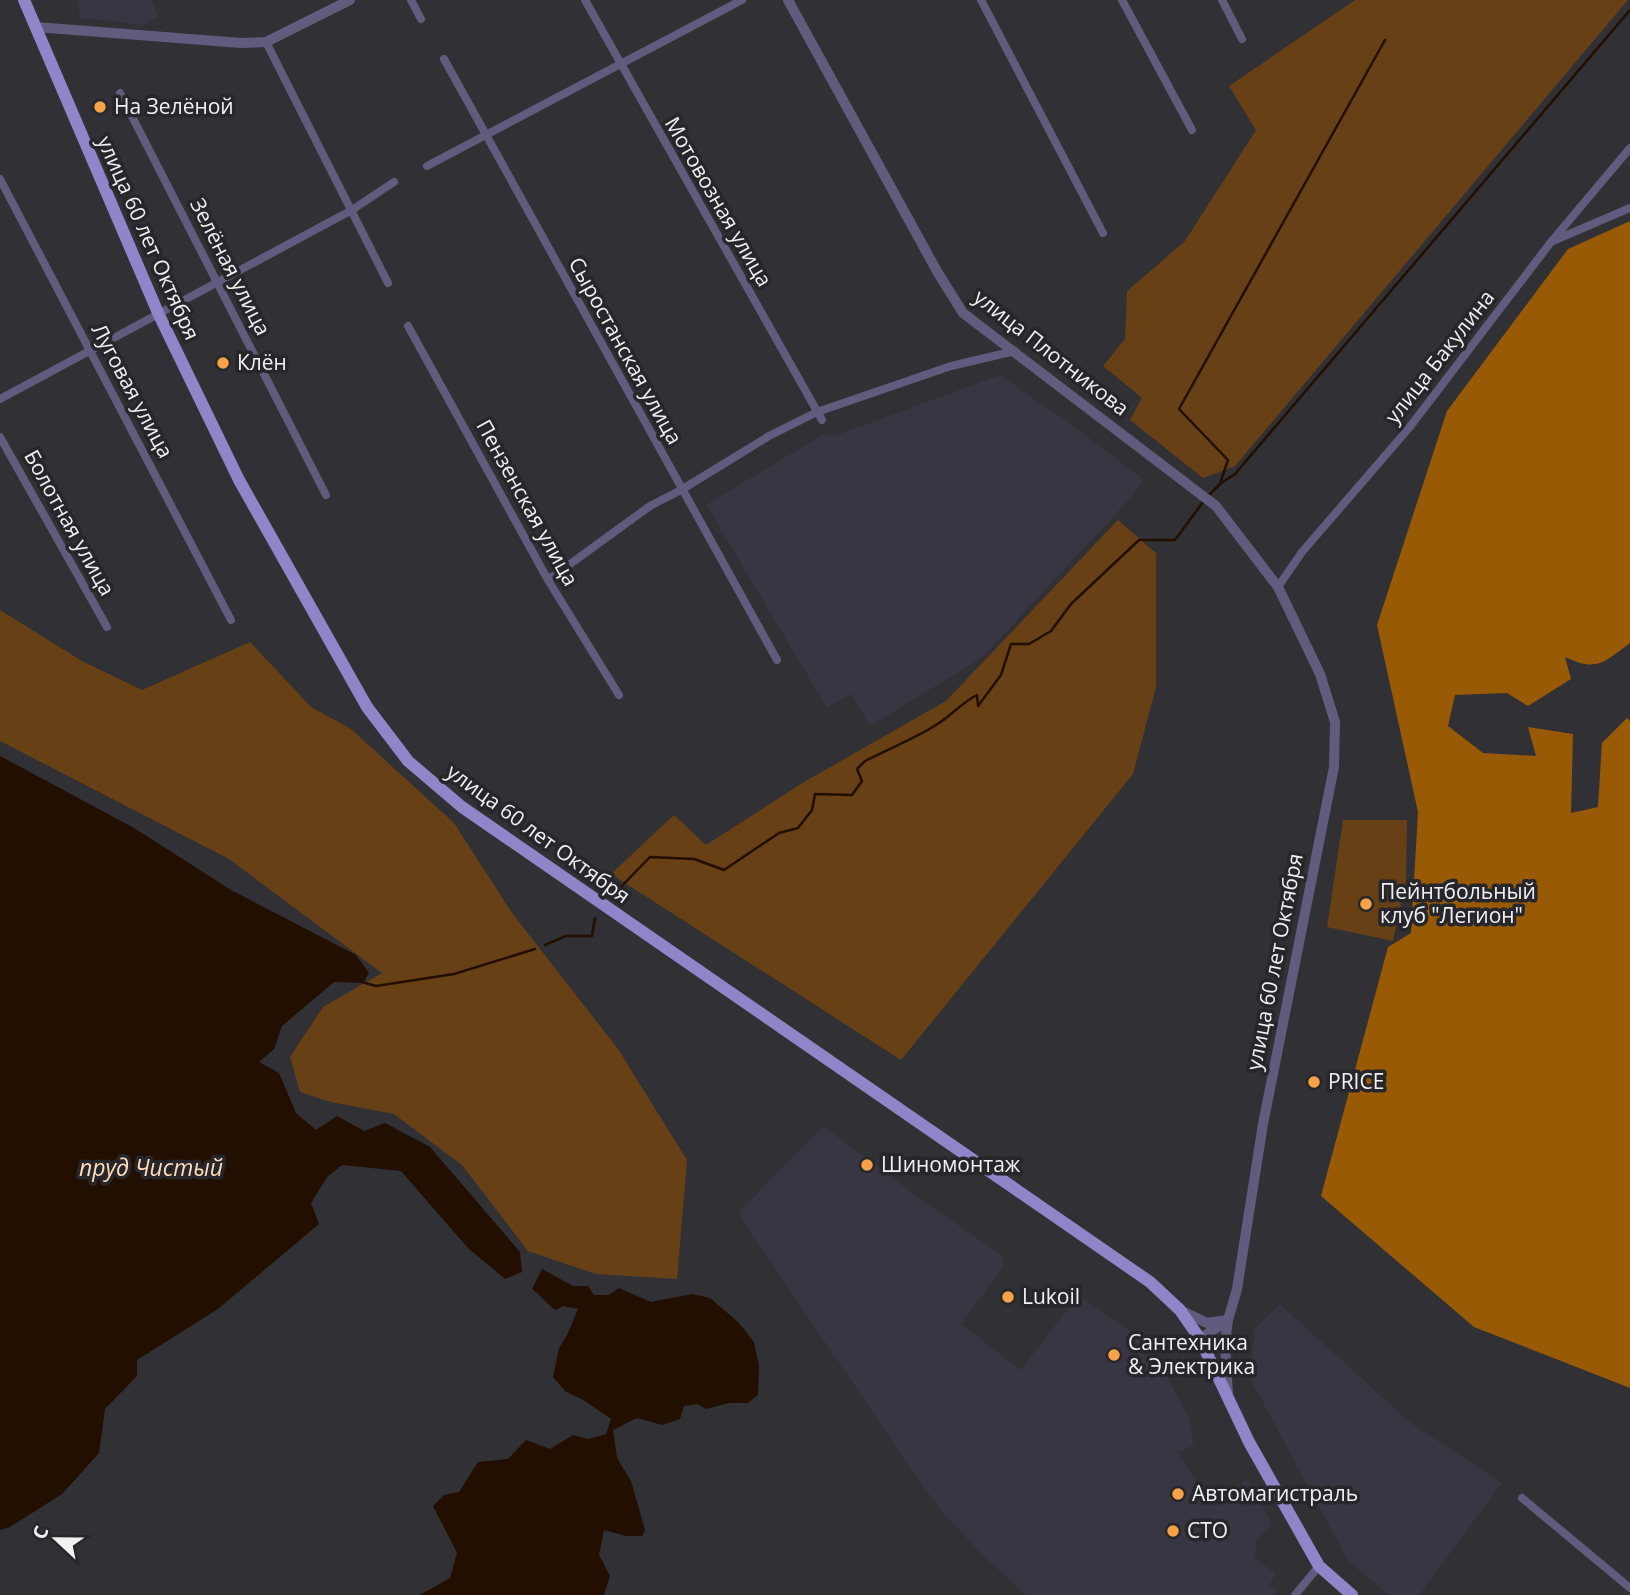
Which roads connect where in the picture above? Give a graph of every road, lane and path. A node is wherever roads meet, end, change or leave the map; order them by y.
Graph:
1 (24, 0) edge
2 (350, 0) edge
3 (411, 0) edge
4 (585, 0) edge
5 (742, 0) edge
6 (788, 0) edge
7 (981, 0) edge
8 (1122, 0) edge
9 (1222, 0) edge
10 (421, 19) dead end
11 (36, 27) junction
12 (1242, 39) dead end
13 (266, 42) junction
14 (444, 59) dead end
15 (620, 64) junction
16 (120, 93) dead end
17 (1192, 130) dead end
18 (486, 134) junction
19 (1630, 148) edge
20 (427, 166) dead end
21 (0, 179) edge
22 (394, 182) dead end
23 (1630, 208) edge
24 (352, 210) junction
25 (1103, 233) dead end
26 (1551, 242) junction
27 (218, 282) junction
28 (388, 283) dead end
29 (159, 315) junction
30 (408, 326) dead end
31 (91, 350) junction
32 (1015, 351) junction
33 (0, 399) edge
34 (819, 416) junction
35 (0, 437) edge
36 (681, 490) junction
37 (326, 495) dead end
38 (548, 580) junction
39 (1278, 587) junction
40 (231, 620) dead end
41 (107, 627) dead end
42 (777, 660) dead end
43 (619, 695) dead end
44 (1180, 1310) junction
45 (1228, 1320) junction
46 (1200, 1339) junction
47 (1229, 1399) junction
48 (1522, 1498) dead end
49 (1319, 1566) junction
50 (1630, 1588) edge
51 (1295, 1595) edge
52 (1352, 1595) edge

1 - 11 main road, улица 60 лет Октября
2 - 13 street
3 - 10 street
4 - 15 street, Мотовозная улица
5 - 15 street
6 - 32 street, улица Плотникова
7 - 25 street
8 - 17 street
9 - 12 street
11 - 13 street
11 - 29 main road, улица 60 лет Октября
13 - 24 street
14 - 18 street, Сыростанская улица
15 - 18 street
15 - 34 street, Мотовозная улица
16 - 27 street, Зелёная улица
18 - 20 street
18 - 36 street, Сыростанская улица
19 - 26 street, улица Бакулина
21 - 31 street, Луговая улица
22 - 24 street
23 - 26 street
24 - 27 street
24 - 28 street
26 - 39 street, улица Бакулина
27 - 29 street
27 - 37 street, Зелёная улица
29 - 31 street
29 - 44 main road, улица 60 лет Октября
30 - 38 street, Пензенская улица
31 - 33 street
31 - 40 street, Луговая улица
32 - 34 street
32 - 39 street, улица Плотникова
34 - 36 street
35 - 41 street, Болотная улица
36 - 38 street
36 - 42 street, Сыростанская улица
38 - 43 street, Пензенская улица
39 - 45 street, улица 60 лет Октября
44 - 45 street
44 - 46 main road, улица 60 лет Октября
45 - 46 street
45 - 47 street, улица 60 лет Октября
46 - 47 main road, улица 60 лет Октября
47 - 49 main road, улица 60 лет Октября
48 - 50 street
49 - 51 street
49 - 52 main road, улица 60 лет Октября

